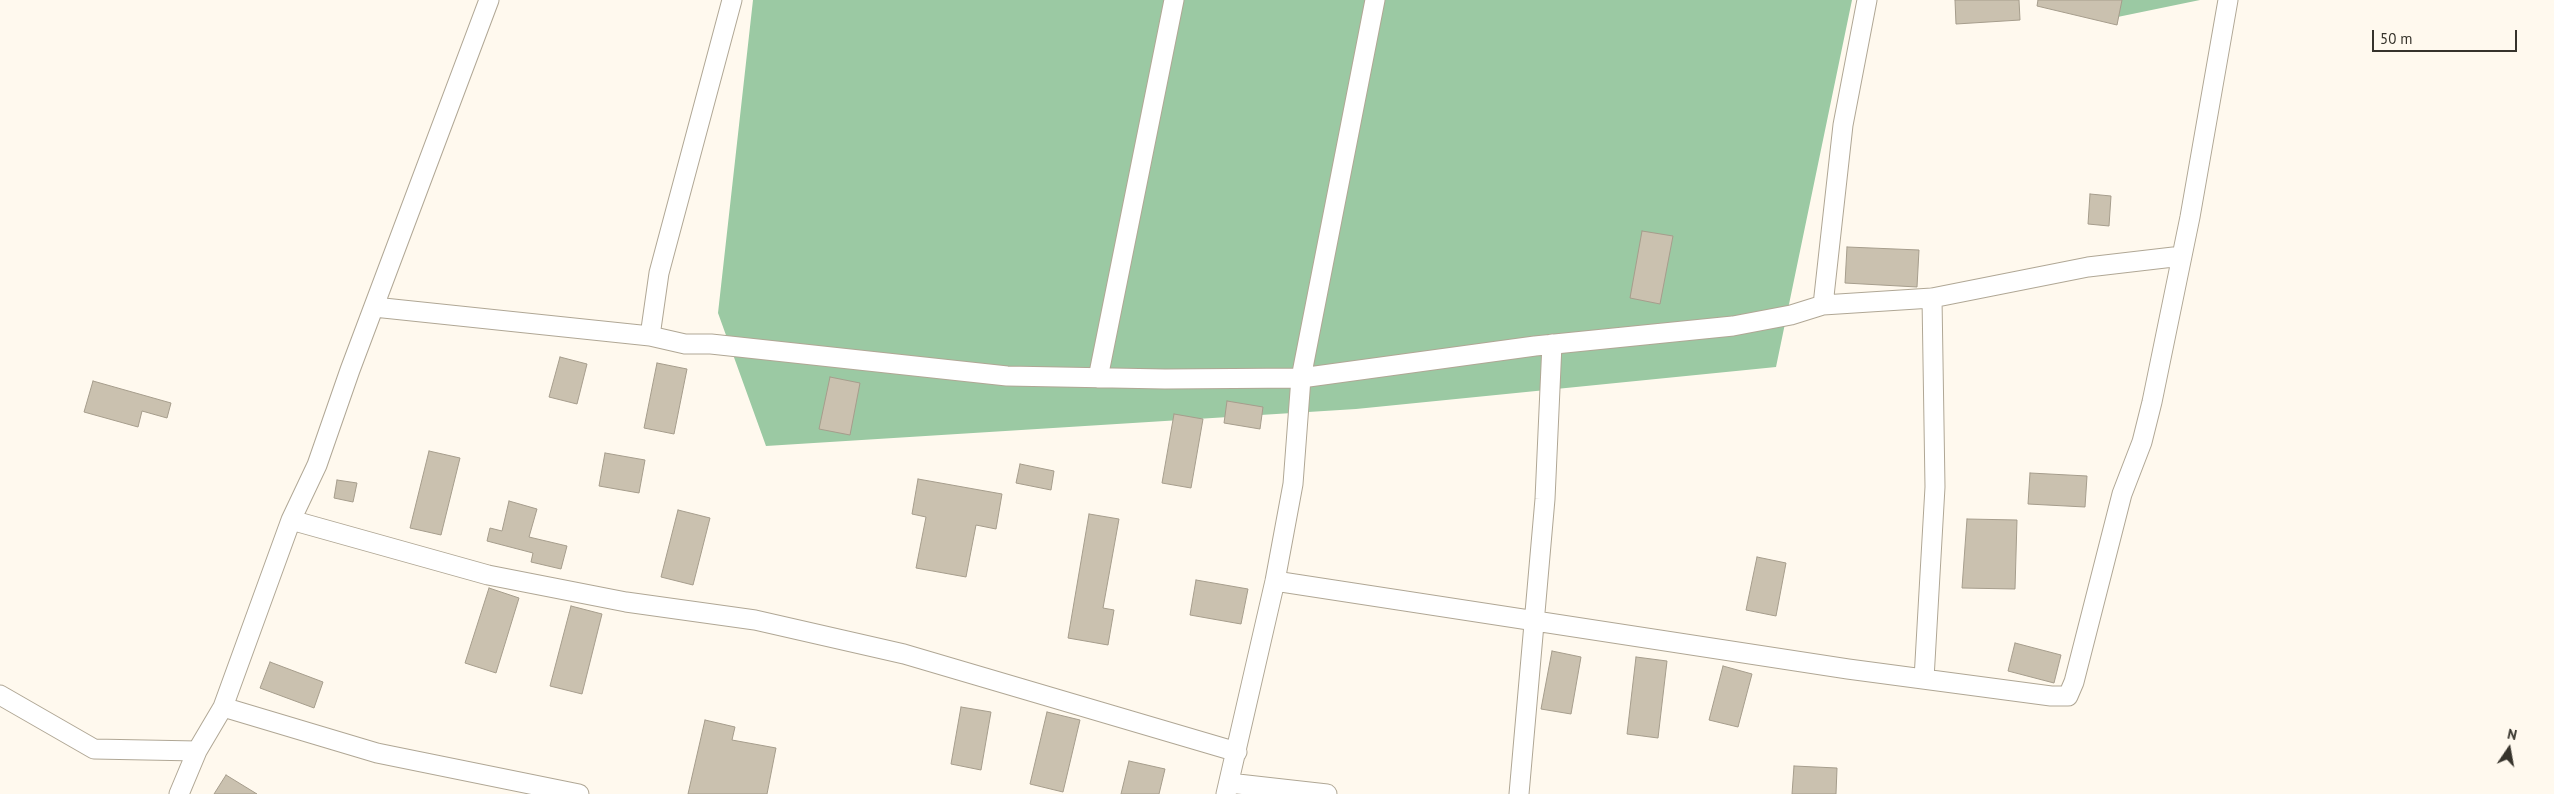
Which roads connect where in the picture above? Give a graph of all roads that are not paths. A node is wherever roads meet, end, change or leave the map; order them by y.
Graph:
1 (489, 0) edge
2 (732, 0) edge
3 (1174, 0) edge
4 (1375, 0) edge
5 (1867, 0) edge
6 (2228, 0) edge
7 (2182, 256) junction
8 (1932, 298) junction
9 (1823, 305) junction
10 (374, 307) junction
11 (650, 336) junction
12 (1552, 344) junction
13 (1098, 378) junction
14 (1301, 378) junction
15 (290, 520) junction
16 (1275, 581) junction
17 (1536, 622) junction
18 (1924, 679) junction
19 (0, 695) edge
20 (223, 707) junction
21 (197, 751) junction
22 (1236, 752) junction
23 (1228, 789) edge
24 (179, 794) edge
25 (579, 794) edge
26 (1327, 794) edge
27 (1519, 794) edge

1 - 10 street
2 - 11 street
3 - 13 street
4 - 14 street
5 - 9 street
6 - 7 street
7 - 8 street
7 - 18 street
8 - 9 street
8 - 18 street
9 - 12 street
10 - 11 street
10 - 15 street
11 - 13 street
12 - 14 street
12 - 17 street
13 - 14 street
14 - 16 street
15 - 20 street
15 - 22 street
16 - 17 street
16 - 22 street
17 - 18 street
17 - 27 street
19 - 21 street
20 - 21 street
20 - 25 street
21 - 24 street
22 - 23 street
23 - 26 street

